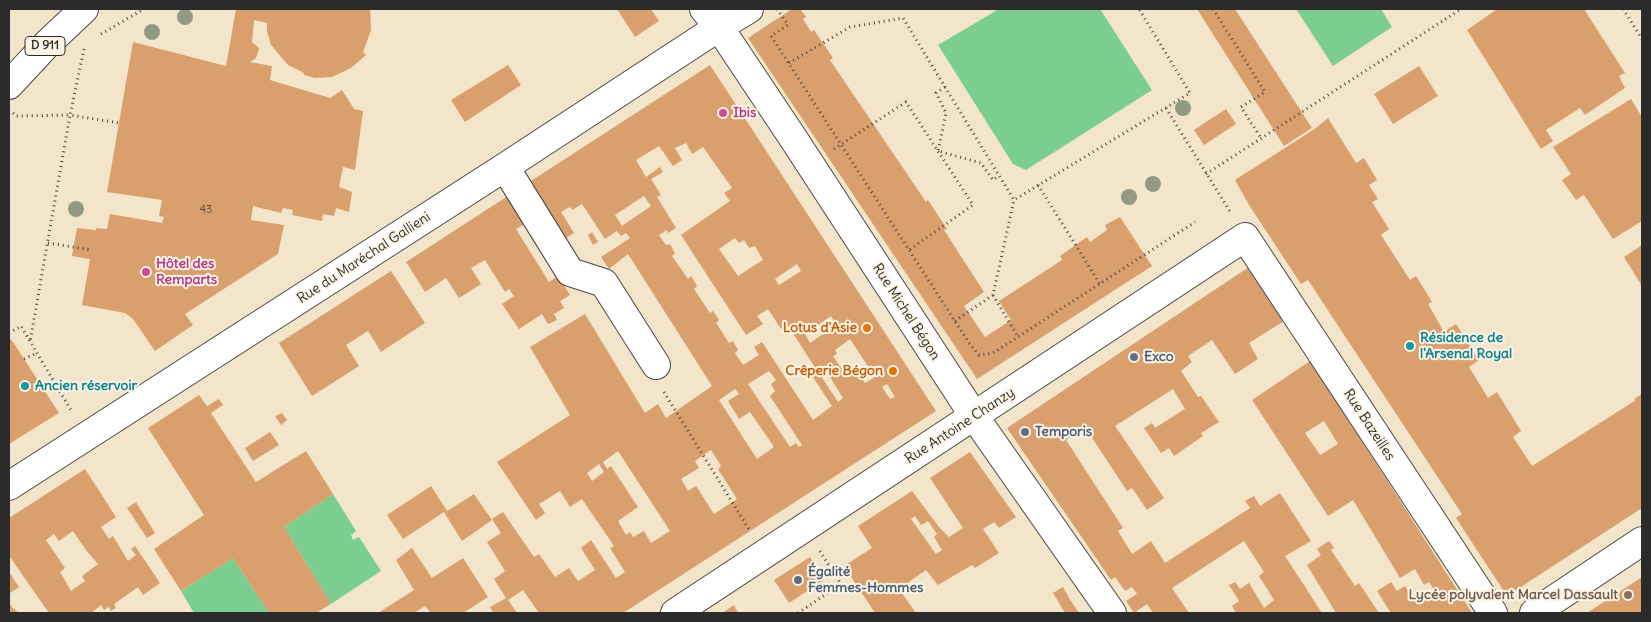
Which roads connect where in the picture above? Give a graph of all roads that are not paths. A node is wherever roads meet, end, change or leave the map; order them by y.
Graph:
1 (84, 9) edge
2 (749, 9) edge
3 (711, 18) edge
4 (9, 85) edge
5 (505, 167) junction
6 (1245, 237) joint
7 (656, 365) road end
8 (974, 416) junction
9 (9, 486) edge
10 (1642, 541) edge
11 (675, 613) edge
12 (1112, 613) edge
13 (1493, 613) edge
14 (1534, 613) edge

1 - 4 street, D 911
2 - 3 street, Rue du Maréchal Gallieni
3 - 5 street, Rue du Maréchal Gallieni
3 - 8 street, Rue Michel Bégon
5 - 7 street
5 - 9 street, Rue du Maréchal Gallieni
6 - 8 street, Rue Antoine Chanzy
6 - 13 street, Rue Bazeilles
8 - 11 street, Rue Antoine Chanzy
8 - 12 street, Rue Michel Bégon
10 - 14 street

